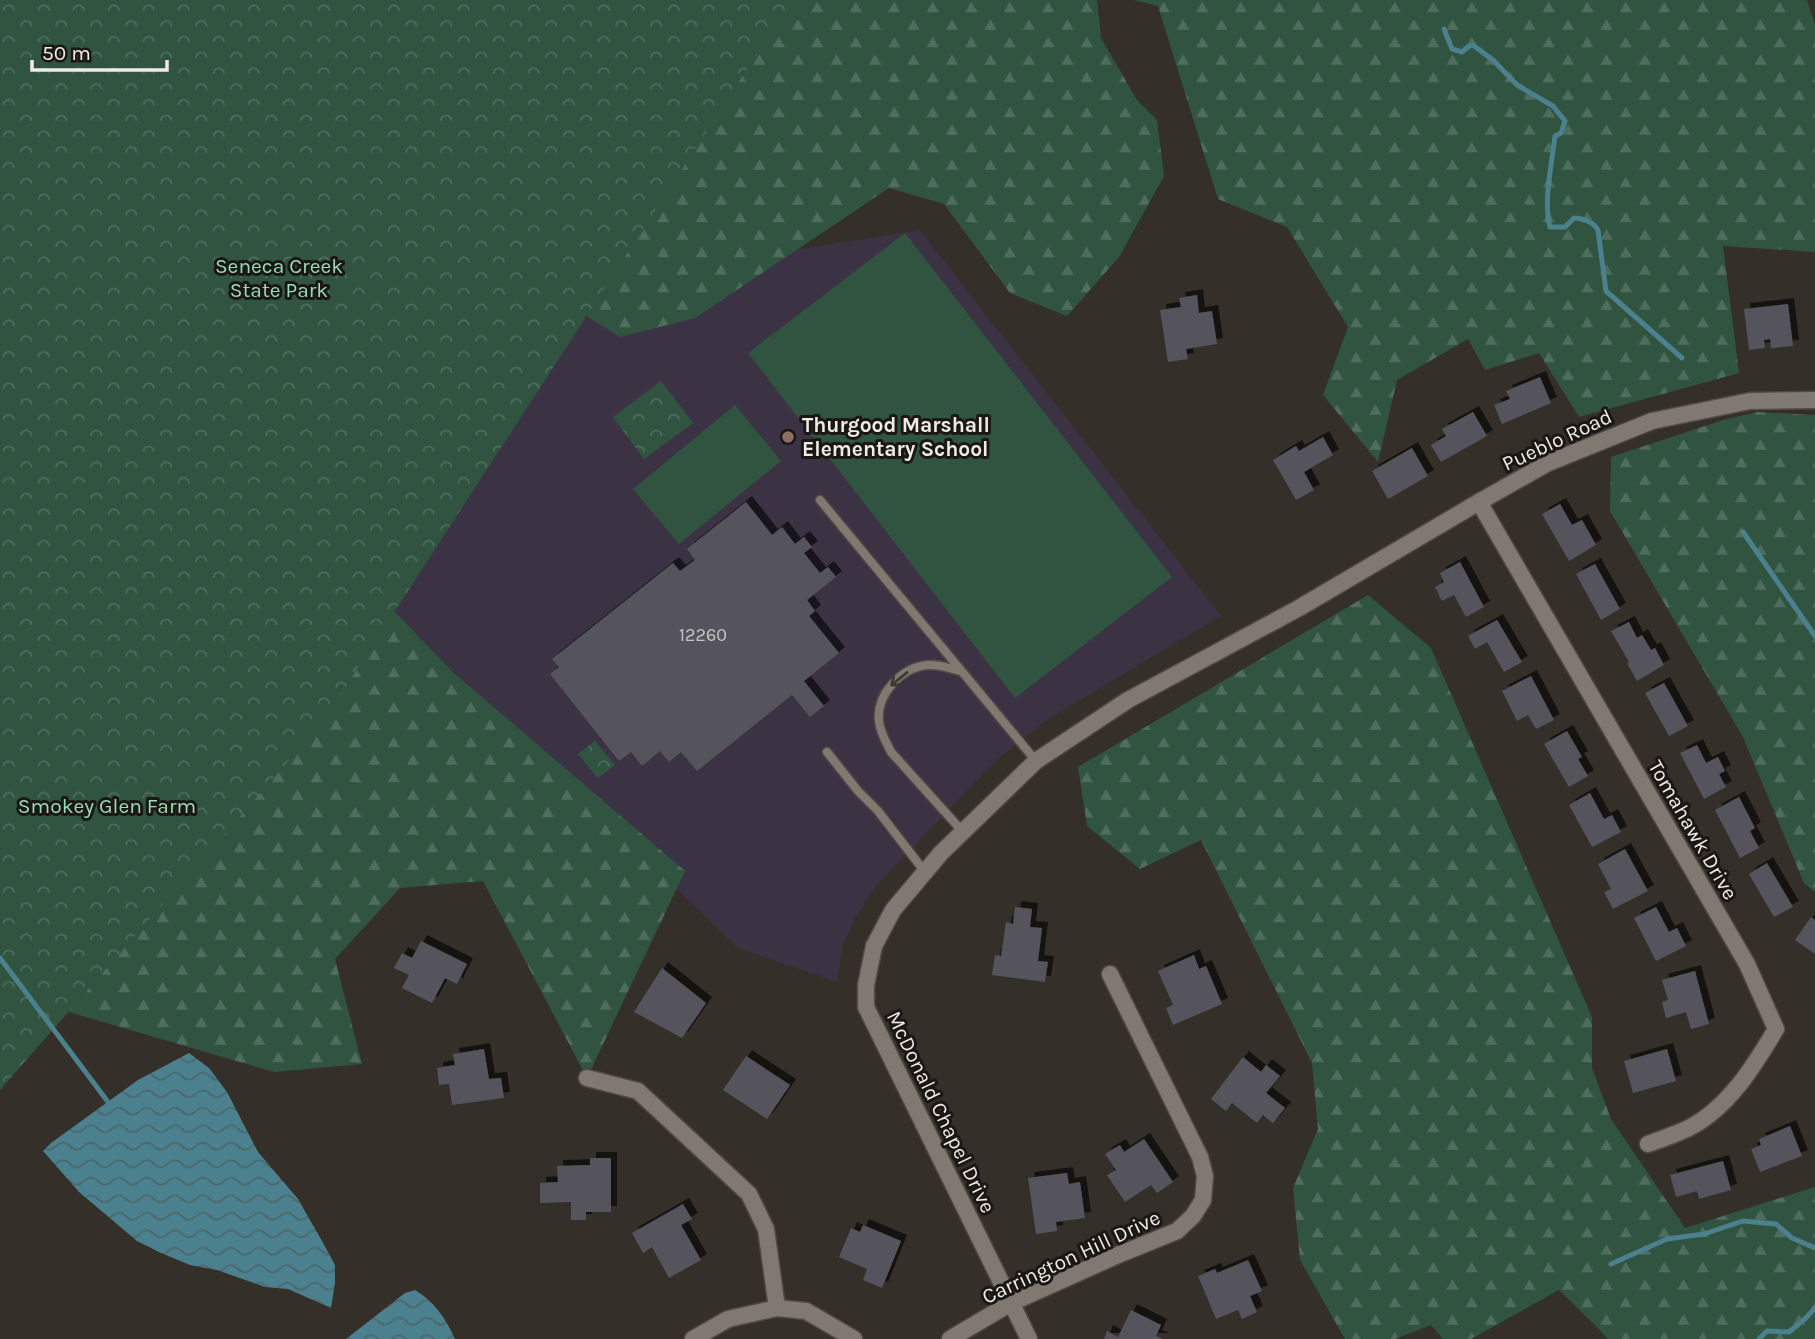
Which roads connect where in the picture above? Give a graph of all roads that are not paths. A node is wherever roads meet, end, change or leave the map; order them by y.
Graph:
1 (1815, 400) edge
2 (820, 500) dead end
3 (1479, 502) junction
4 (1339, 584) joint
5 (962, 673) junction
6 (827, 752) dead end
7 (1036, 761) junction
8 (962, 832) junction
9 (925, 872) junction
10 (1110, 974) dead end
11 (587, 1078) dead end
12 (1648, 1144) dead end
13 (1011, 1303) junction
14 (777, 1308) junction
15 (693, 1339) edge
16 (854, 1339) edge
17 (950, 1339) edge
18 (1029, 1339) edge

1 - 3 street, Pueblo Road
2 - 5 lane
3 - 4 street, Pueblo Road
3 - 12 street, Tomahawk Drive
4 - 7 street, McDonald Chapel Drive
5 - 7 lane
5 -> 8 lane
6 - 9 lane
7 - 8 street, McDonald Chapel Drive
8 - 9 street, McDonald Chapel Drive
9 - 13 street, McDonald Chapel Drive
10 - 13 street, Carrington Hill Drive
11 - 14 street
13 - 17 street, Carrington Hill Drive
13 - 18 street, McDonald Chapel Drive
14 - 15 street
14 - 16 street

